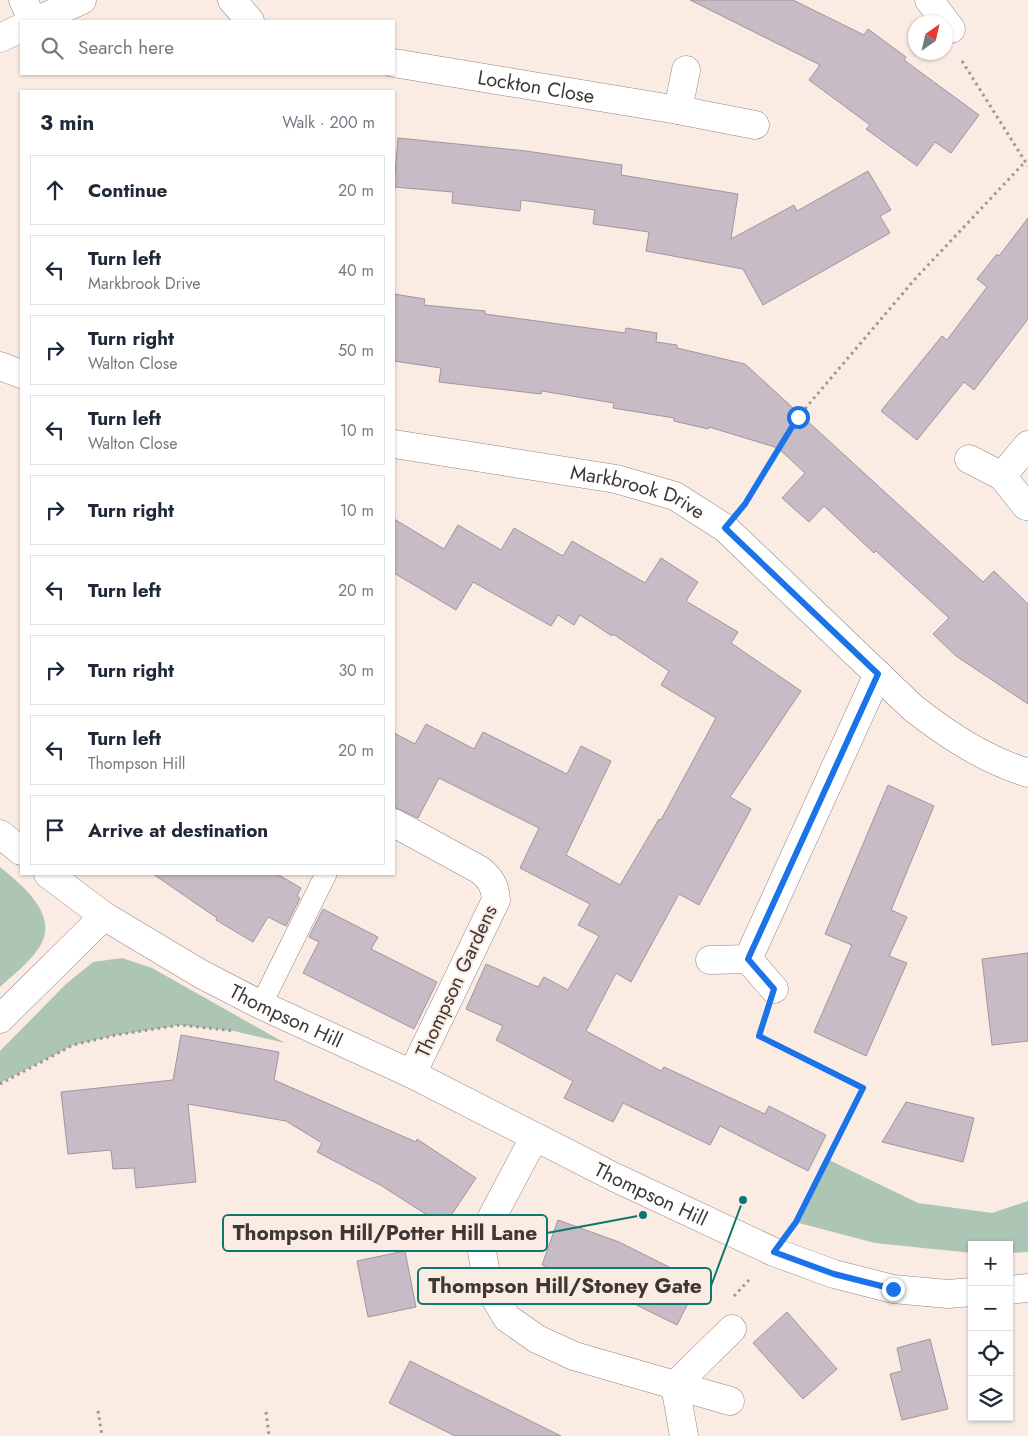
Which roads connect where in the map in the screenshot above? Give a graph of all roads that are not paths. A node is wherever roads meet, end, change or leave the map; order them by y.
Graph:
1 (23, 0) edge
2 (82, 0) edge
3 (232, 0) edge
4 (931, 1) edge
5 (941, 15) edge
6 (33, 20) edge
7 (36, 20) edge
8 (249, 20) edge
9 (20, 28) edge
10 (0, 38) edge
11 (395, 63) edge
12 (686, 70) dead end
13 (678, 110) junction
14 (755, 125) dead end
15 (0, 366) edge
16 (20, 374) edge
17 (395, 444) edge
18 (1028, 445) edge
19 (969, 459) dead end
20 (1002, 476) junction
21 (1026, 506) dead end
22 (878, 674) junction
23 (1028, 773) edge
24 (395, 824) edge
25 (0, 834) edge
26 (20, 851) edge
27 (49, 875) edge
28 (326, 875) edge
29 (104, 916) junction
30 (748, 959) junction
31 (710, 960) dead end
32 (774, 989) road end
33 (261, 1005) junction
34 (0, 1019) edge
35 (412, 1074) junction
36 (534, 1138) junction
37 (1028, 1288) edge
38 (1013, 1290) edge
39 (968, 1292) edge
40 (732, 1329) dead end
41 (675, 1384) junction
42 (730, 1401) dead end
43 (684, 1436) edge

1 - 6 street
2 - 7 street
3 - 8 street
4 - 5 street
9 - 10 street
11 - 13 street, Lockton Close
12 - 13 street
13 - 14 street, Lockton Close
15 - 16 street
17 - 22 street, Markbrook Drive
18 - 20 street
19 - 20 street
20 - 21 street
22 - 23 street, Markbrook Drive
22 - 30 street
24 - 35 street, Thompson Gardens
25 - 26 street
27 - 29 street, Thompson Hill
28 - 33 lane
29 - 33 street, Thompson Hill
29 - 34 street
30 - 31 street
30 - 32 street
33 - 35 street, Thompson Hill
35 - 36 street, Thompson Hill
36 - 39 street, Thompson Hill
36 - 41 street
37 - 38 street
40 - 41 street
41 - 42 street
41 - 43 street

